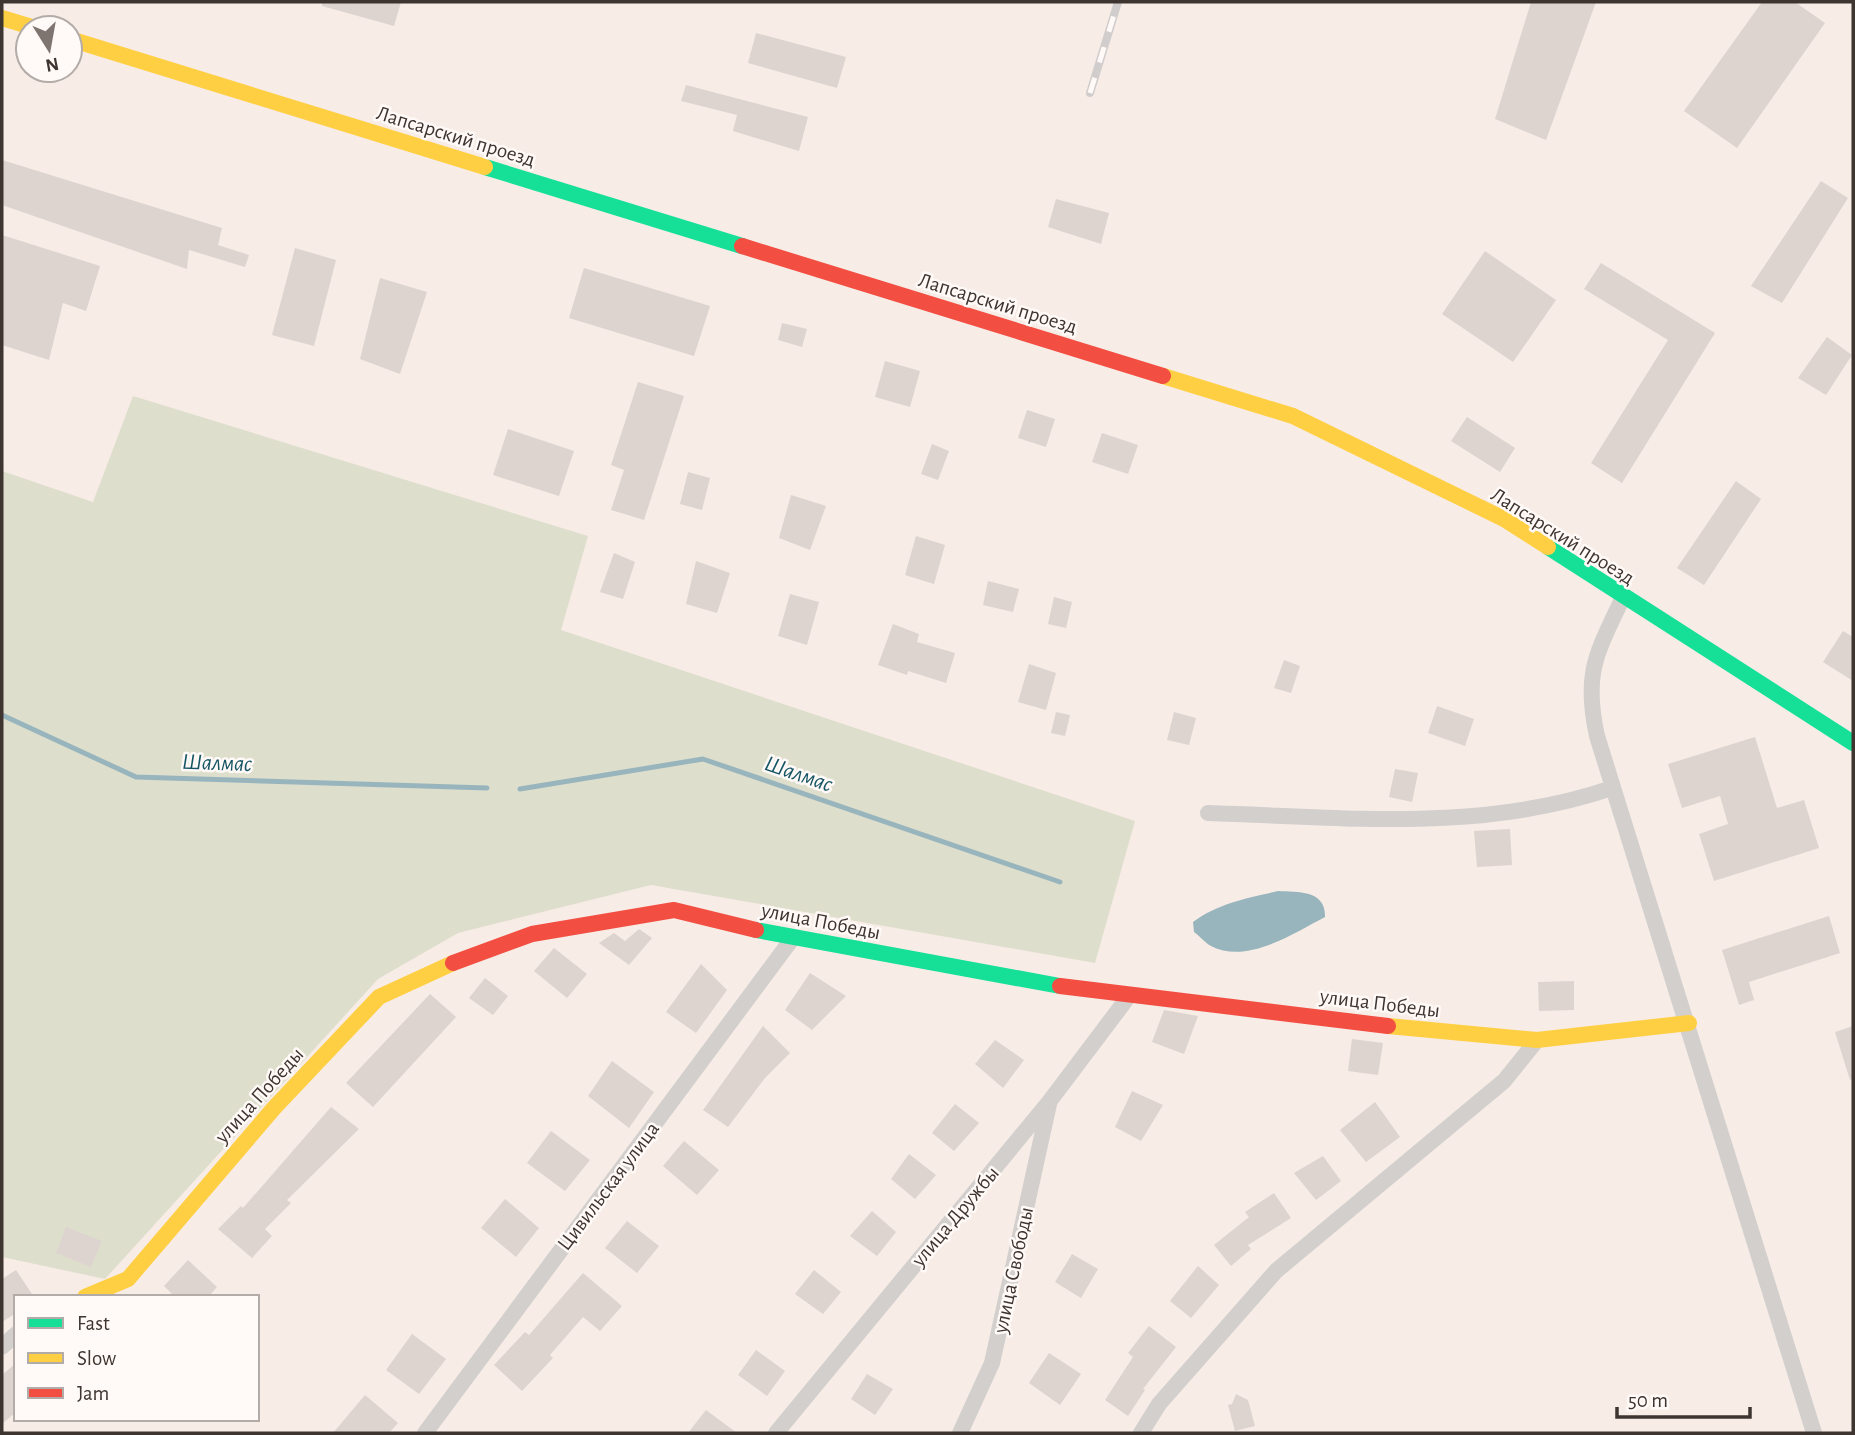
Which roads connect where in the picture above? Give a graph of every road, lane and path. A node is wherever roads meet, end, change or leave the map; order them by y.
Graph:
1 (84, 43) edge
2 (1623, 597) junction
3 (1853, 743) edge
4 (1612, 788) junction
5 (1208, 813) dead end
6 (792, 939) junction
7 (1129, 996) junction
8 (1689, 1023) junction
9 (1537, 1040) junction
10 (1049, 1102) junction
11 (90, 1295) edge
12 (425, 1433) edge
13 (776, 1433) edge
14 (960, 1433) edge
15 (1141, 1433) edge
16 (1814, 1433) edge

1 - 2 street, Лапсарский проезд
2 - 3 street, Лапсарский проезд
2 - 4 street
4 - 5 street
4 - 8 street
6 - 7 street, улица Победы
6 - 11 street, улица Победы
6 - 12 street, Цивильская улица
7 - 9 street, улица Победы
7 - 10 street, улица Дружбы
8 - 9 street, улица Победы
8 - 16 street
9 - 15 street
10 - 13 street, улица Дружбы
10 - 14 street, улица Свободы

